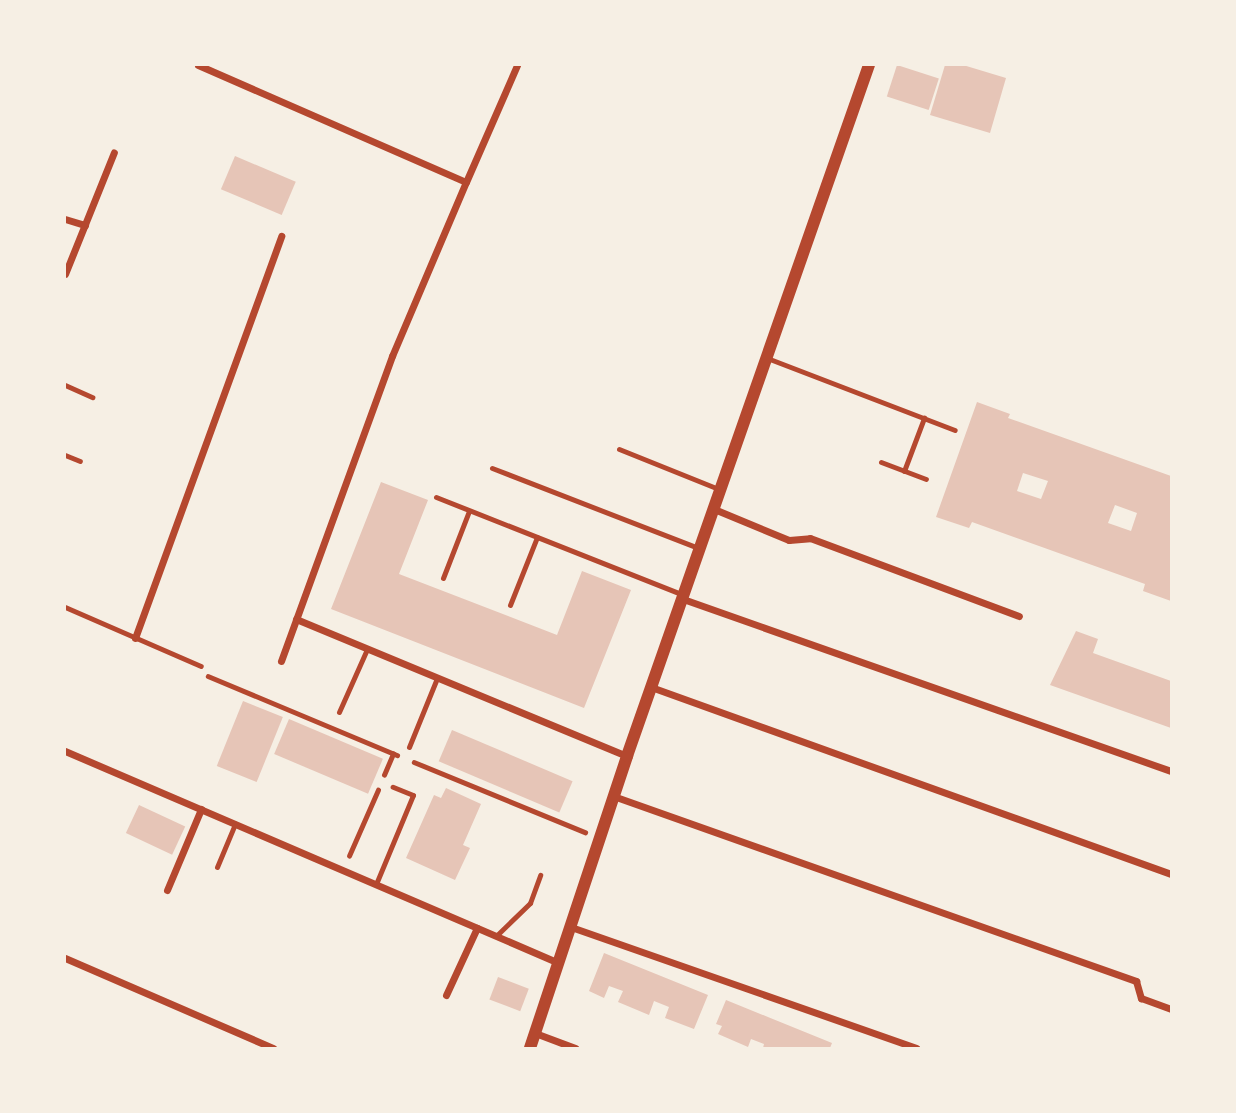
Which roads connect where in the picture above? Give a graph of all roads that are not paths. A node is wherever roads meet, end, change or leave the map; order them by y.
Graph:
1 (198, 65) edge
2 (224, 65) edge
3 (517, 65) edge
4 (869, 65) edge
5 (219, 74) junction
6 (114, 152) dead end
7 (466, 181) junction
8 (65, 219) edge
9 (85, 225) junction
10 (281, 236) dead end
11 (65, 274) edge
12 (767, 358) junction
13 (65, 385) edge
14 (92, 397) dead end
15 (924, 418) junction
16 (955, 430) dead end
17 (619, 449) dead end
18 (65, 455) edge
19 (80, 461) dead end
20 (881, 462) dead end
21 (492, 468) dead end
22 (904, 471) junction
23 (926, 479) dead end
24 (721, 490) junction
25 (436, 497) dead end
26 (714, 509) junction
27 (469, 510) junction
28 (537, 537) junction
29 (701, 549) junction
30 (443, 578) dead end
31 (684, 597) junction
32 (510, 605) dead end
33 (65, 607) edge
34 (1019, 616) dead end
35 (296, 619) junction
36 (135, 638) junction
37 (367, 649) junction
38 (281, 661) dead end
39 (201, 666) dead end
40 (437, 678) junction
41 (651, 687) junction
42 (339, 712) dead end
43 (409, 747) dead end
44 (65, 751) edge
45 (627, 756) junction
46 (1171, 771) edge
47 (393, 787) dead end
48 (616, 797) junction
49 (201, 809) junction
50 (235, 824) junction
51 (217, 867) dead end
52 (1171, 873) edge
53 (540, 876) dead end
54 (376, 884) junction
55 (167, 890) dead end
56 (571, 927) junction
57 (477, 928) junction
58 (496, 935) junction
59 (65, 958) edge
60 (559, 963) junction
61 (446, 995) dead end
62 (1171, 1009) edge
63 (536, 1033) junction
64 (273, 1048) edge
65 (530, 1048) edge
66 (575, 1048) edge
67 (916, 1048) edge

1 - 5 street
2 - 5 street
3 - 7 street
4 - 12 street
5 - 7 street
6 - 9 street
7 - 35 street
8 - 9 street
9 - 11 street
10 - 36 street
12 - 15 lane
12 - 24 street
13 - 14 lane
15 - 16 lane
15 - 22 lane
17 - 24 lane
18 - 19 lane
20 - 22 lane
21 - 29 lane
22 - 23 lane
24 - 26 street
25 - 27 lane
26 - 29 street
26 - 34 street
27 - 28 lane
27 - 30 lane
28 - 31 lane
28 - 32 lane
29 - 31 street
31 - 41 street
31 - 46 street
33 - 36 lane
35 - 37 street
35 - 38 street
36 - 39 lane
37 - 40 street
37 - 42 lane
40 - 43 lane
40 - 45 street
41 - 45 street
41 - 52 street
44 - 49 street
45 - 48 street
47 - 54 lane
48 - 56 street
48 - 62 street
49 - 50 street
49 - 55 street
50 - 51 lane
50 - 54 street
53 - 58 lane
54 - 57 street
56 - 60 street
56 - 67 street
57 - 58 street
57 - 61 street
58 - 60 street
59 - 64 street
60 - 63 street
63 - 65 street
63 - 66 street

